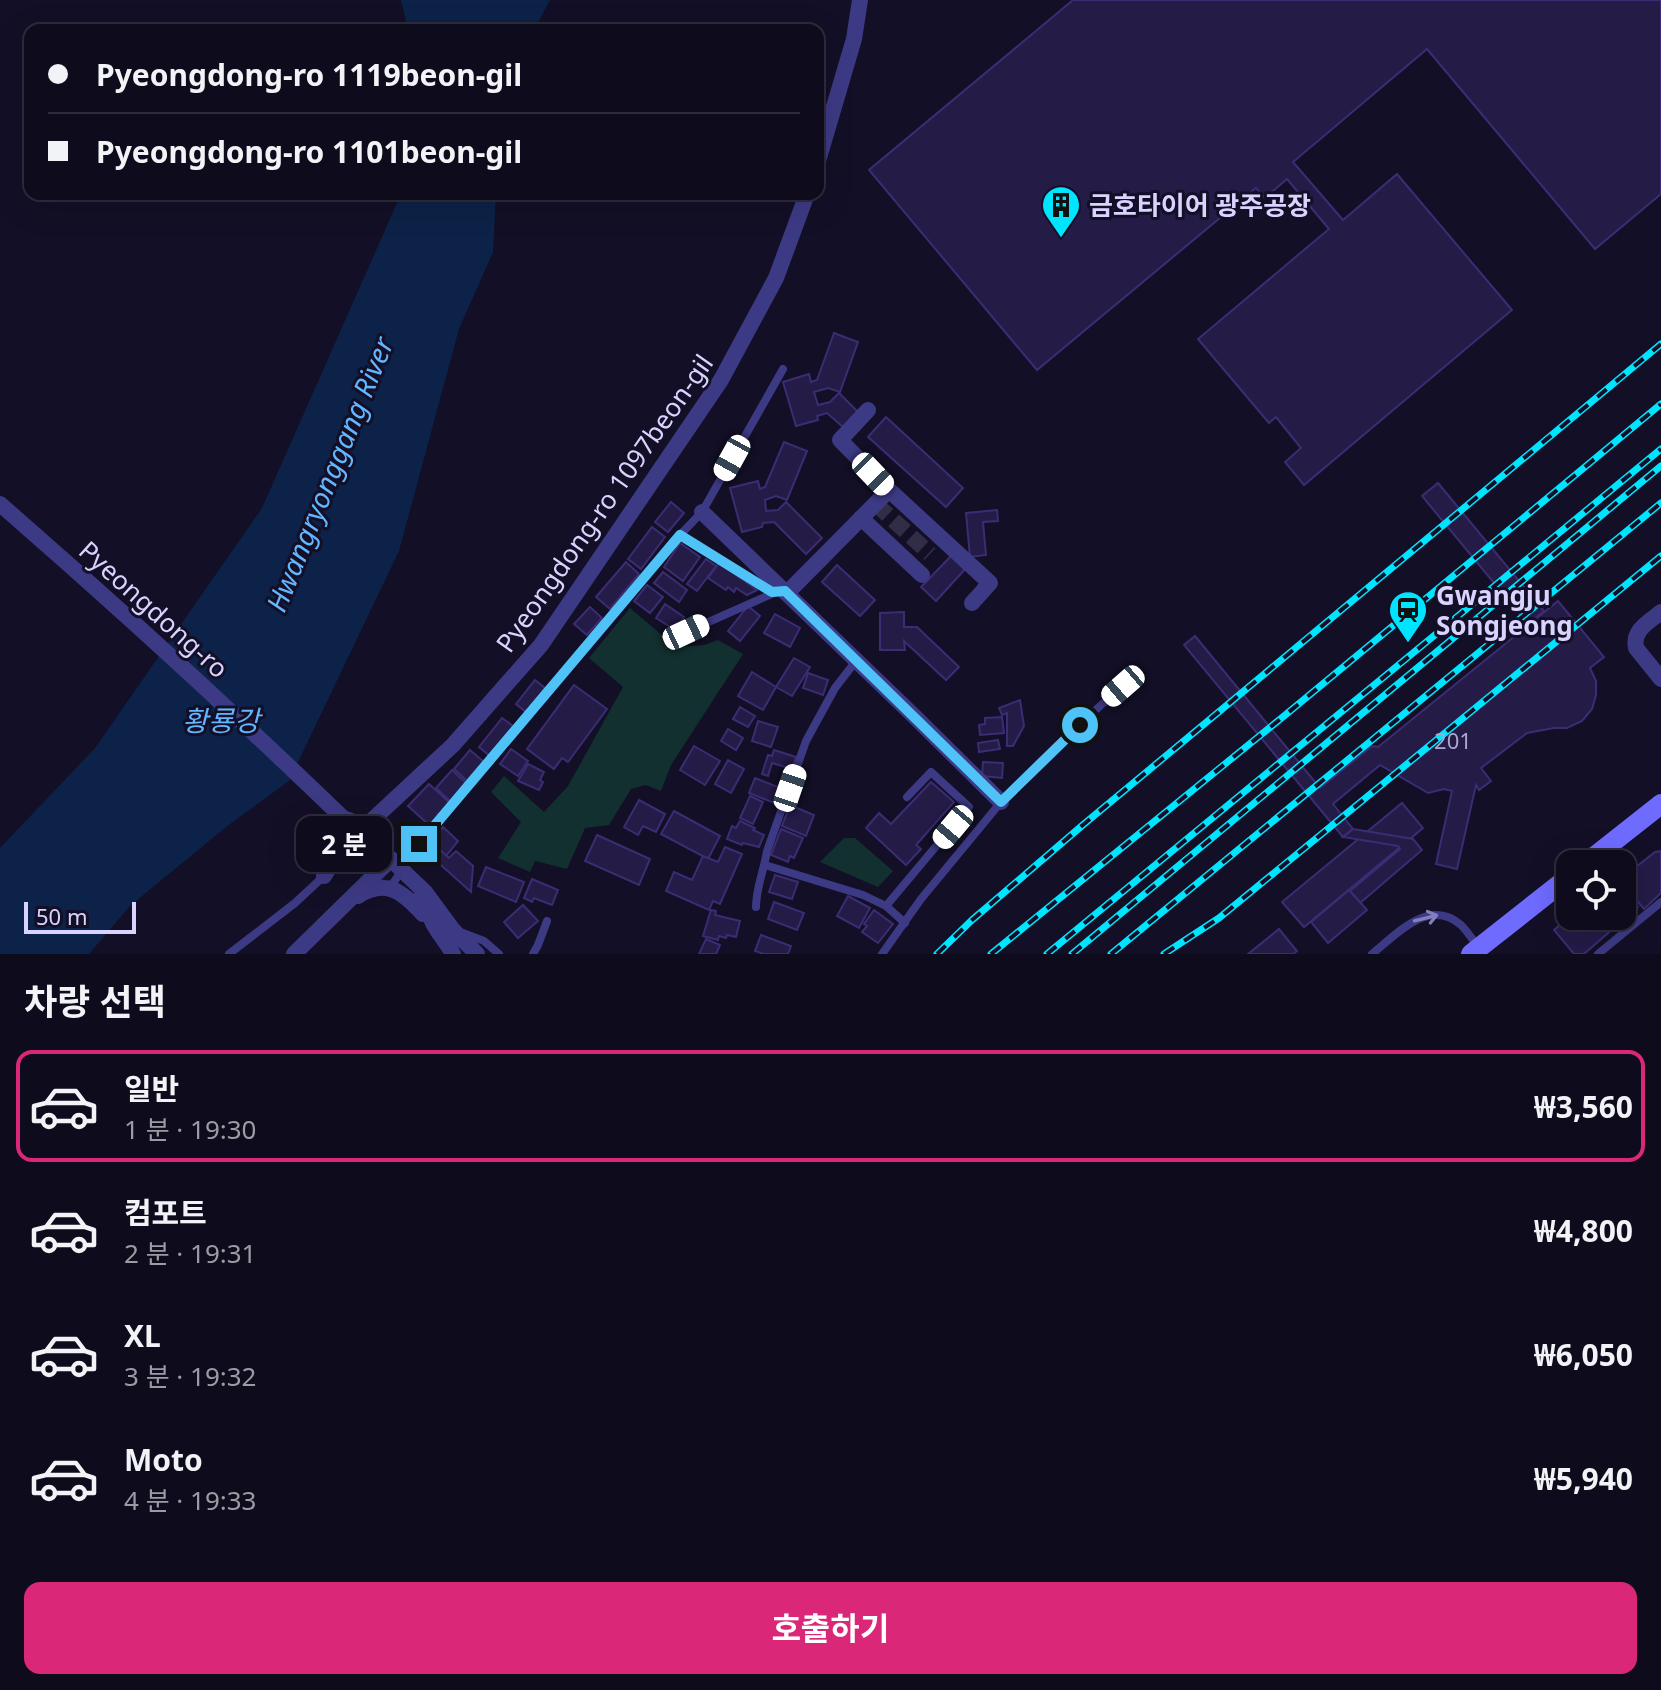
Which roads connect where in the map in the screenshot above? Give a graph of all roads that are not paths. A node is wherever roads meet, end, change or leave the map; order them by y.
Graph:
1 (860, 0) edge
2 (824, 141) edge
3 (805, 200) edge
4 (783, 369) dead end
5 (868, 410) dead end
6 (889, 490) junction
7 (0, 504) edge
8 (702, 512) junction
9 (861, 518) junction
10 (680, 535) junction
11 (922, 575) dead end
12 (781, 592) junction
13 (972, 603) dead end
14 (1661, 612) edge
15 (686, 632) dead end
16 (856, 661) junction
17 (1136, 675) dead end
18 (1661, 679) edge
19 (907, 797) dead end
20 (1001, 802) junction
21 (1661, 804) edge
22 (969, 807) junction
23 (985, 821) junction
24 (360, 832) junction
25 (1603, 850) edge
26 (765, 865) junction
27 (394, 871) junction
28 (324, 876) joint
29 (1556, 887) edge
30 (350, 902) junction
31 (1661, 902) edge
32 (886, 906) junction
33 (756, 907) dead end
34 (547, 921) dead end
35 (905, 923) junction
36 (450, 944) edge
37 (1475, 951) edge
38 (229, 954) edge
39 (294, 954) edge
40 (477, 954) edge
41 (499, 954) edge
42 (533, 954) edge
43 (882, 954) edge
44 (1372, 954) edge
45 (1598, 954) edge

1 - 2 street
3 - 24 street, Pyeongdong-ro 1097beon-gil
4 - 8 lane
5 - 6 street
6 - 9 street
6 - 13 street
7 - 24 street, Pyeongdong-ro
8 - 10 lane
8 - 12 street
9 - 11 street
9 - 12 street
10 - 12 lane
10 - 27 lane
12 - 15 lane
12 - 16 street
14 - 18 street
16 - 20 street
16 - 26 lane
17 - 20 lane
19 - 22 lane
20 - 23 lane
21 - 25 main road
22 - 23 lane
22 - 32 lane
23 - 35 lane
24 - 27 street, Pyeongdong-ro
24 - 28 street, Pyeongdong-ro 1097beon-gil
26 - 32 lane
26 - 33 lane
27 - 30 street
27 - 30 street
27 - 36 street
27 - 36 street
28 - 38 lane
29 - 37 main road
30 - 39 street
31 - 45 lane
32 - 35 lane
34 - 42 lane
35 - 43 lane
36 - 40 street
36 - 41 lane
44 -> 37 lane

